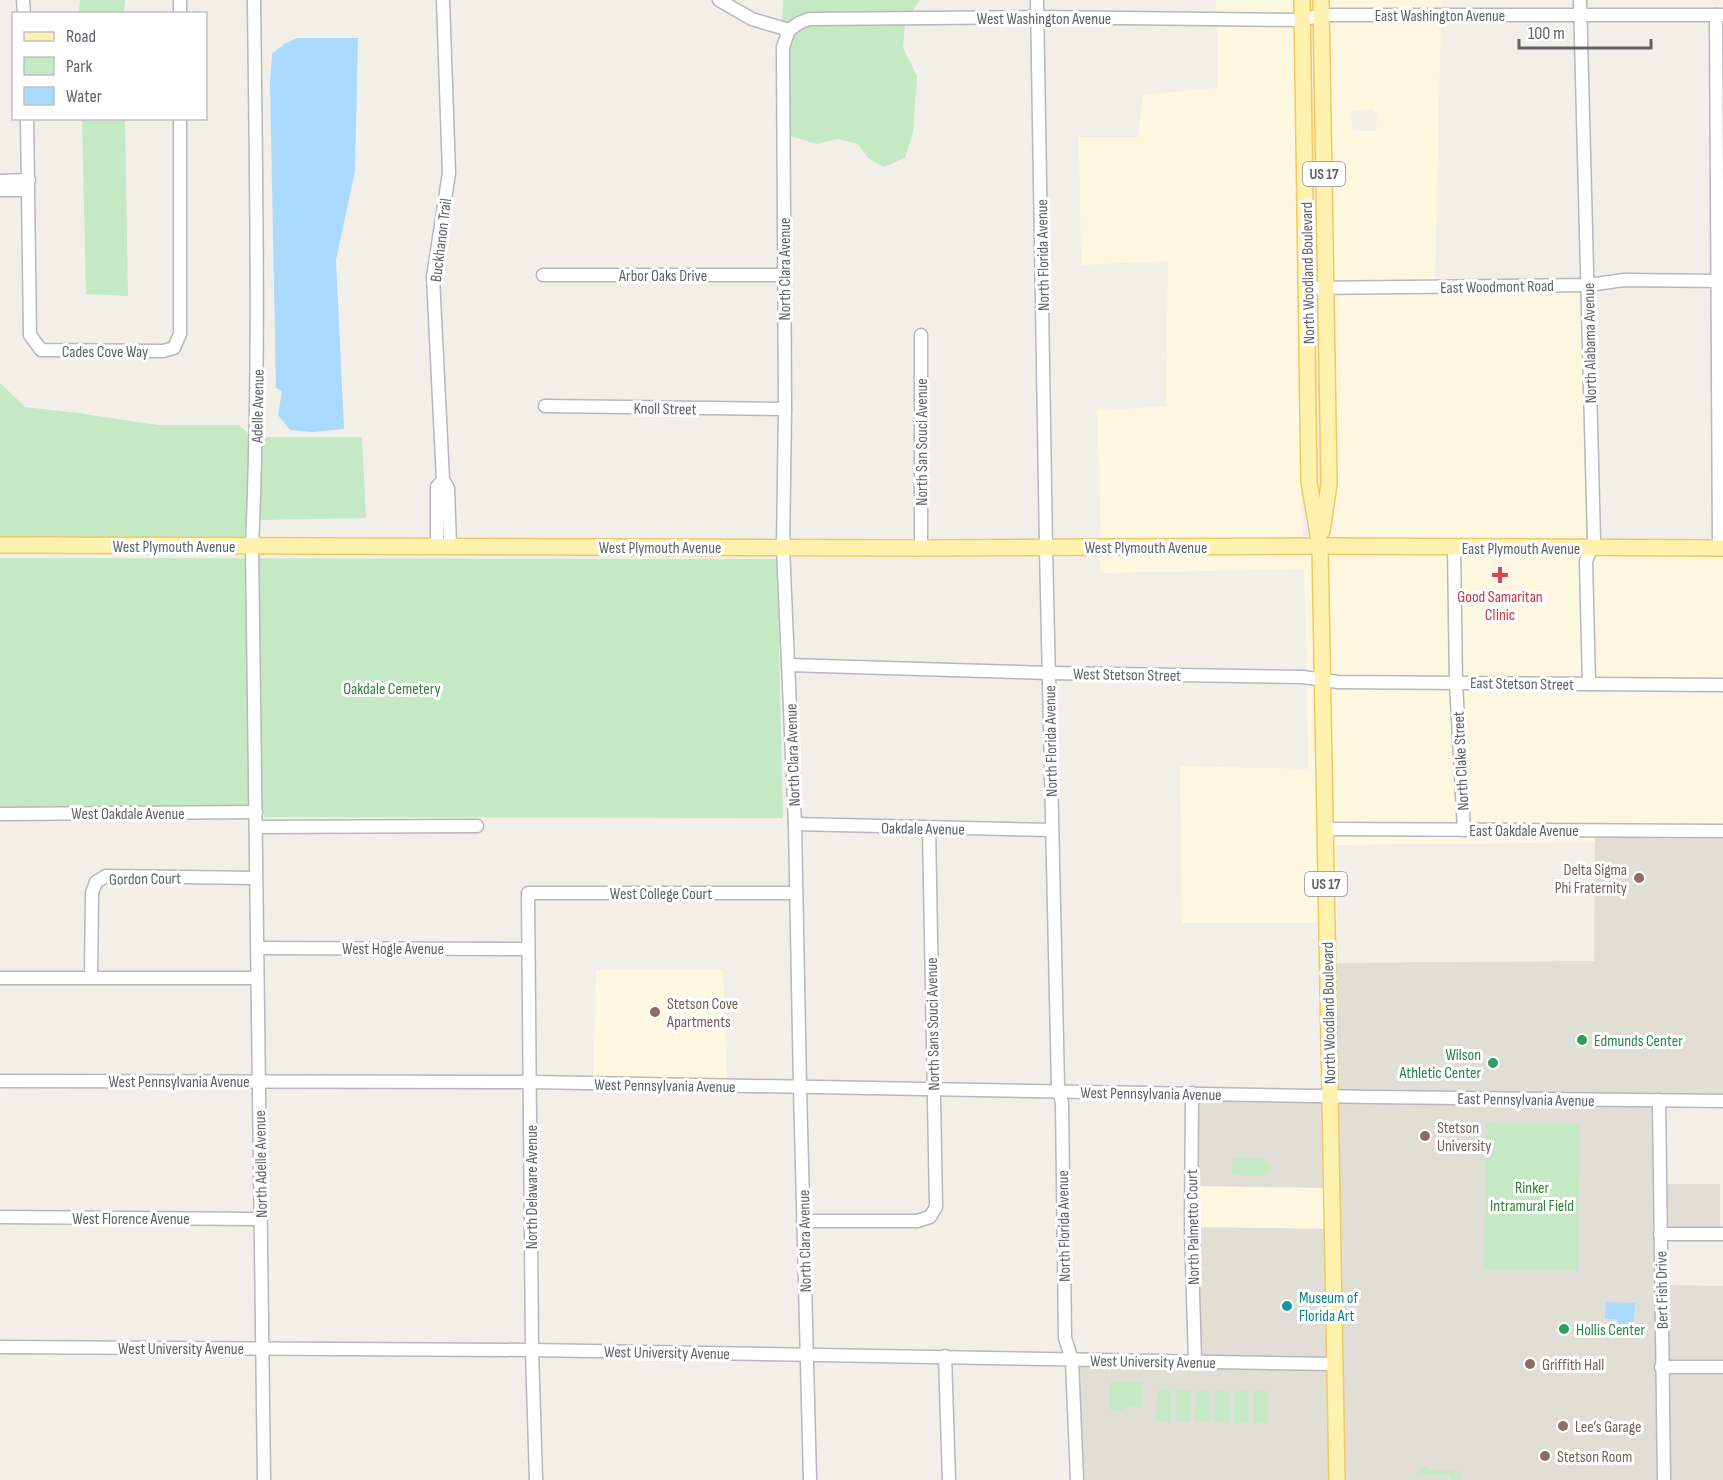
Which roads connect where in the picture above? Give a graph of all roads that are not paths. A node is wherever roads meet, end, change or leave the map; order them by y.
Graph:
1 (254, 0) edge
2 (443, 0) edge
3 (719, 0) edge
4 (1037, 0) edge
5 (1302, 0) edge
6 (1581, 0) edge
7 (1321, 8) edge
8 (1720, 15) edge
9 (1581, 16) junction
10 (1037, 17) junction
11 (1302, 20) junction
12 (789, 30) junction
13 (27, 120) edge
14 (180, 120) edge
15 (0, 181) edge
16 (28, 185) junction
17 (0, 190) edge
18 (543, 275) dead end
19 (783, 275) junction
20 (1720, 281) edge
21 (1588, 285) junction
22 (1307, 288) junction
23 (1326, 289) junction
24 (921, 335) dead end
25 (545, 406) dead end
26 (785, 409) junction
27 (0, 545) edge
28 (252, 546) junction
29 (443, 546) junction
30 (1320, 546) junction
31 (783, 548) junction
32 (921, 548) junction
33 (1046, 548) junction
34 (1454, 548) junction
35 (1590, 548) junction
36 (1721, 548) edge
37 (788, 665) junction
38 (1050, 673) junction
39 (1322, 680) junction
40 (1456, 682) junction
41 (1589, 684) junction
42 (1723, 685) edge
43 (256, 813) junction
44 (0, 814) edge
45 (795, 824) junction
46 (477, 826) dead end
47 (256, 827) junction
48 (929, 828) junction
49 (1325, 829) junction
50 (1052, 830) junction
51 (1464, 830) junction
52 (1723, 831) edge
53 (256, 878) junction
54 (528, 893) joint
55 (795, 893) junction
56 (258, 948) junction
57 (527, 949) junction
58 (0, 978) edge
59 (91, 978) junction
60 (257, 978) junction
61 (0, 1081) edge
62 (260, 1082) junction
63 (531, 1082) junction
64 (800, 1087) junction
65 (933, 1089) junction
66 (1060, 1091) junction
67 (1192, 1093) junction
68 (1329, 1096) junction
69 (1659, 1100) junction
70 (1723, 1101) edge
71 (0, 1217) edge
72 (261, 1219) junction
73 (803, 1221) junction
74 (1660, 1234) junction
75 (1723, 1234) edge
76 (0, 1347) edge
77 (263, 1349) junction
78 (532, 1350) junction
79 (807, 1354) junction
80 (945, 1356) junction
81 (1072, 1360) junction
82 (1195, 1361) junction
83 (1334, 1364) junction
84 (1661, 1367) junction
85 (1723, 1367) edge
86 (264, 1480) edge
87 (536, 1480) edge
88 (810, 1480) edge
89 (949, 1480) edge
90 (1077, 1480) edge
91 (1337, 1480) edge
92 (1664, 1480) edge

1 - 28 street, Adelle Avenue
2 - 29 street, Buckhanon Trail
3 - 12 street
4 - 10 street, North Florida Avenue
5 - 11 main road, North Woodland Boulevard / US 17
6 - 9 street, North Alabama Avenue
7 - 9 street, East Washington Avenue
7 - 11 street, East Washington Avenue
7 - 23 main road, North Woodland Boulevard / US 17
8 - 9 street, East Washington Avenue
8 - 20 street
9 - 21 street, North Alabama Avenue
10 - 11 street, West Washington Avenue
10 - 12 street, West Washington Avenue
10 - 33 street, North Florida Avenue
11 - 22 main road, North Woodland Boulevard / US 17
12 - 19 street, North Clara Avenue
13 - 16 street, Cades Cove Way
14 - 16 street, Cades Cove Way
15 - 16 street
16 - 17 street
18 - 19 street, Arbor Oaks Drive
19 - 26 street, North Clara Avenue
20 - 21 street, East Woodmont Road
20 - 36 street
21 - 23 street, East Woodmont Road
21 - 35 street, North Alabama Avenue
22 - 23 street, East Woodmont Road
22 - 30 main road, North Woodland Boulevard / US 17
23 - 30 main road, North Woodland Boulevard / US 17
24 - 32 street, North San Souci Avenue
25 - 26 street, Knoll Street
26 - 31 street, North Clara Avenue
27 - 28 main road, West Plymouth Avenue
28 - 29 main road, West Plymouth Avenue
28 - 43 street, Adelle Avenue
29 - 31 main road, West Plymouth Avenue
30 - 33 main road, West Plymouth Avenue
30 - 34 main road, East Plymouth Avenue
30 - 39 main road, North Woodland Boulevard / US 17
31 - 32 main road, West Plymouth Avenue
31 - 37 street, North Clara Avenue
32 - 33 main road, West Plymouth Avenue
33 - 38 street, North Florida Avenue
34 - 35 main road, East Plymouth Avenue
34 - 40 street, North Clake Street
35 - 36 main road, East Plymouth Avenue
35 - 41 street, North Alabama Avenue
37 - 38 street, West Stetson Street
37 - 45 street, North Clara Avenue
38 - 39 street, West Stetson Street
38 - 50 street, North Florida Avenue
39 - 40 street, East Stetson Street
39 - 49 main road, North Woodland Boulevard / US 17
40 - 41 street, East Stetson Street
40 - 51 street, North Clake Street
41 - 42 street, East Stetson Street
43 - 44 street, West Oakdale Avenue
43 - 47 street, North Adelle Avenue
45 - 48 street, Oakdale Avenue
45 - 55 street, North Clara Avenue
46 - 47 street
47 - 53 street, North Adelle Avenue
48 - 50 street, Oakdale Avenue
48 - 65 street, North Sans Souci Avenue
49 - 51 street, East Oakdale Avenue
49 - 68 main road, North Woodland Boulevard / US 17
50 - 66 street, North Florida Avenue
51 - 52 street, East Oakdale Avenue
53 - 56 street, North Adelle Avenue
53 - 59 street, Gordon Court
54 - 55 street, West College Court
54 - 57 street, North Delaware Avenue
55 - 64 street, North Clara Avenue
56 - 57 street, West Hogle Avenue
56 - 60 street, North Adelle Avenue
57 - 63 street, North Delaware Avenue
58 - 59 street
59 - 60 street
60 - 62 street, North Adelle Avenue
61 - 62 street, West Pennsylvania Avenue
62 - 63 street, West Pennsylvania Avenue
62 - 72 street, North Adelle Avenue
63 - 64 street, West Pennsylvania Avenue
63 - 78 street, North Delaware Avenue
64 - 65 street, West Pennsylvania Avenue
64 - 73 street, North Clara Avenue
65 - 66 street, West Pennsylvania Avenue
65 - 73 street, North Sans Souci Avenue
66 - 67 street, West Pennsylvania Avenue
66 - 81 street, North Florida Avenue
67 - 68 street, West Pennsylvania Avenue
67 - 82 street, North Palmetto Court
68 - 69 street, East Pennsylvania Avenue
68 - 83 main road, North Woodland Boulevard / US 17
69 - 70 street, East Pennsylvania Avenue
69 - 74 street, Bert Fish Drive
71 - 72 street, West Florence Avenue
72 - 77 street, North Adelle Avenue
73 - 79 street, North Clara Avenue
74 - 75 street
74 - 84 street, Bert Fish Drive
76 - 77 street, West University Avenue
77 - 78 street, West University Avenue
77 - 86 street, North Adelle Avenue
78 - 79 street, West University Avenue
78 - 87 street, North Delaware Avenue
79 - 80 street, West University Avenue
79 - 88 street, North Clara Avenue
80 - 81 street, West University Avenue
80 - 89 street
81 - 82 street, West University Avenue
81 - 90 street, North Florida Avenue
82 - 83 street, West University Avenue
83 - 91 main road, North Woodland Boulevard / US 17
84 - 85 street
84 - 92 street, Bert Fish Drive

